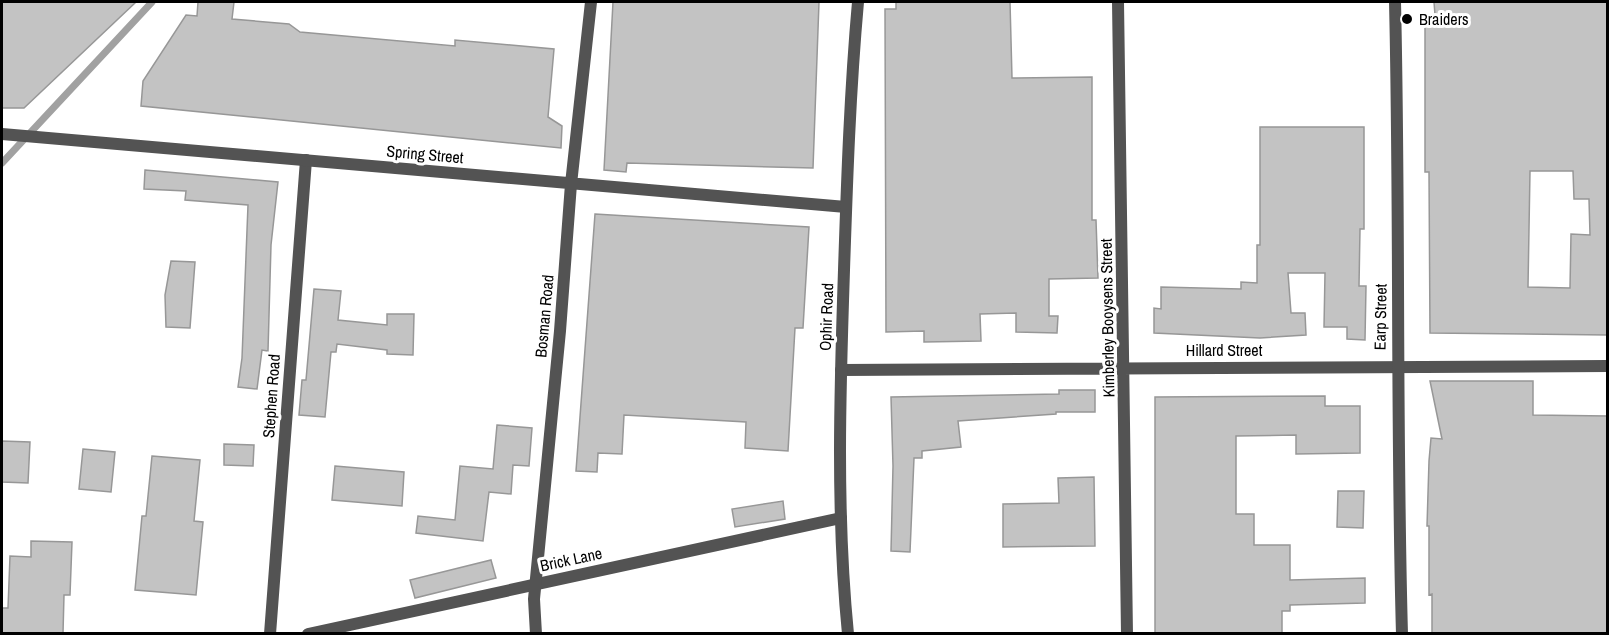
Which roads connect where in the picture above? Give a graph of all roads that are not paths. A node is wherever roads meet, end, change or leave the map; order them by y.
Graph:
1 (591, 2) edge
2 (858, 2) edge
3 (1118, 2) edge
4 (1395, 2) edge
5 (2, 134) edge
6 (306, 160) junction
7 (571, 184) junction
8 (846, 207) junction
9 (1396, 366) junction
10 (1608, 366) edge
11 (1124, 367) junction
12 (841, 370) junction
13 (841, 518) junction
14 (537, 582) junction
15 (270, 633) edge
16 (308, 633) edge
17 (536, 633) edge
18 (848, 633) edge
19 (1127, 633) edge
20 (1402, 633) edge

1 - 7 street, Bosman Road
2 - 8 street, Ophir Road
3 - 11 street, Kimberley Booysens Street
4 - 9 street, Earp Street
5 - 6 street, Spring Street
6 - 7 street, Spring Street
6 - 15 street, Stephen Road
7 - 8 street, Spring Street
7 - 14 street, Bosman Road
8 - 12 street, Ophir Road
9 - 10 street, Hillard Street
9 - 11 street, Hillard Street
9 - 20 street, Earp Street
11 - 12 street, Hillard Street
11 - 19 street, Kimberley Booysens Street
12 - 13 street, Ophir Road
13 - 14 street, Brick Lane
13 - 18 street, Ophir Road
14 - 16 street, Brick Lane
14 - 17 street, Bosman Road

